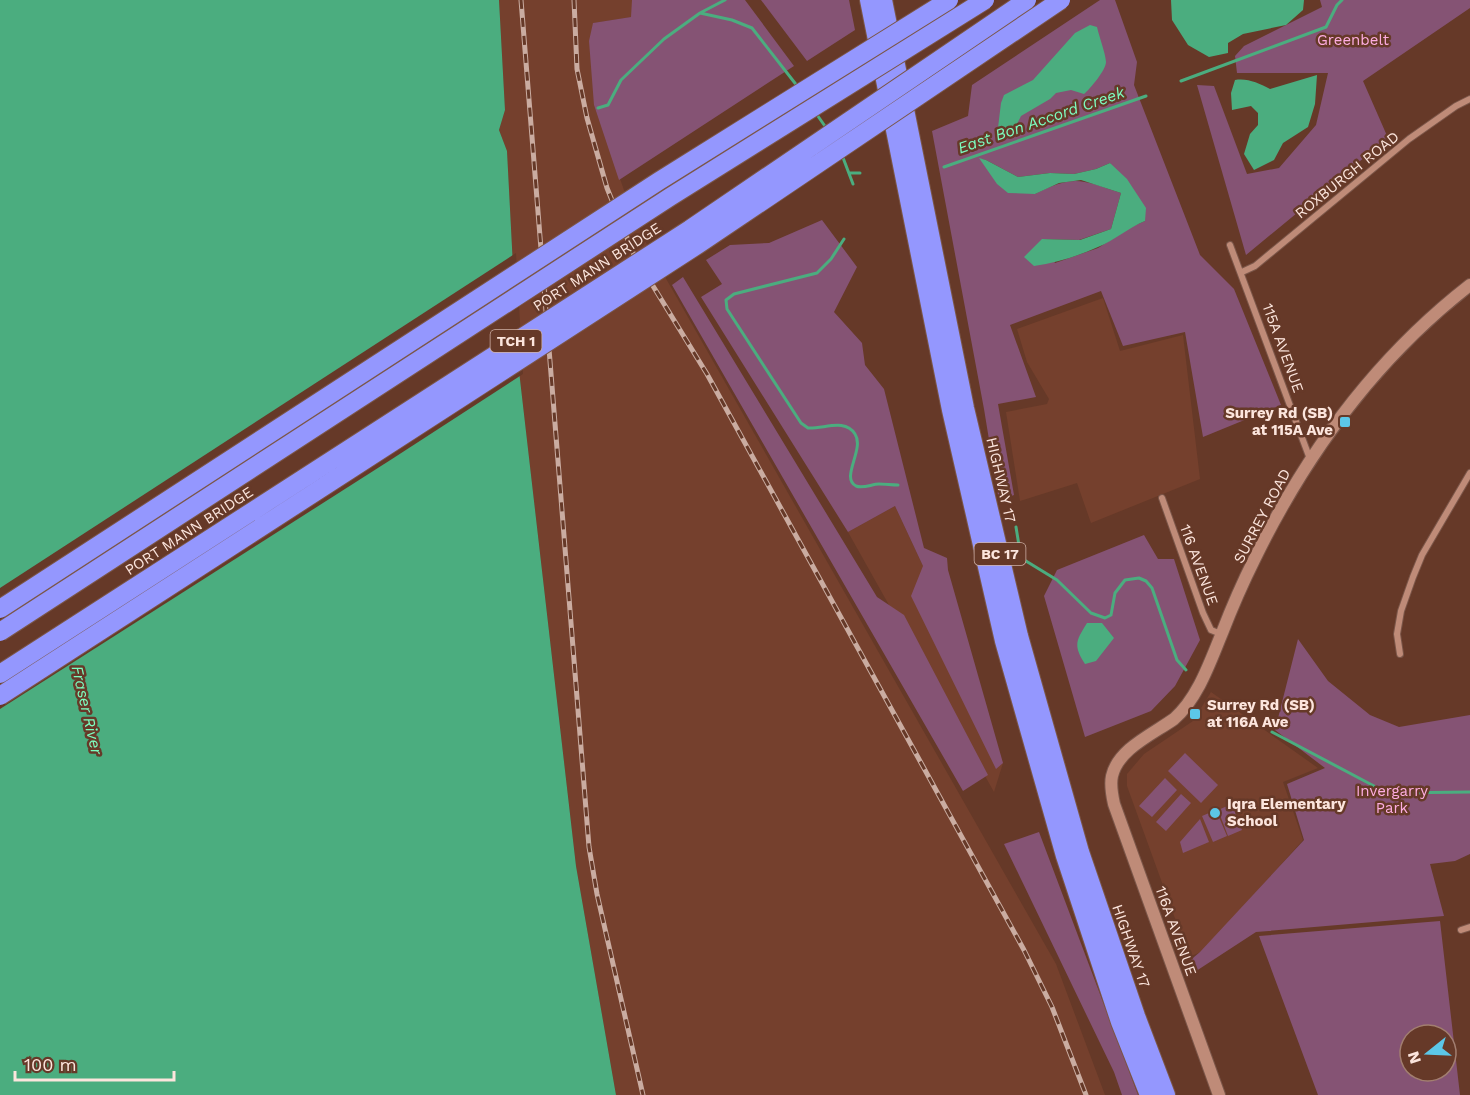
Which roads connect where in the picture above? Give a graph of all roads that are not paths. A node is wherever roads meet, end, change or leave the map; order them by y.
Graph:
1 (868, 0) edge
2 (883, 0) edge
3 (949, 0) edge
4 (985, 0) edge
5 (1027, 0) edge
6 (1061, 0) edge
7 (1470, 99) edge
8 (1230, 245) dead end
9 (1242, 272) junction
10 (1470, 285) edge
11 (1310, 459) junction
12 (1470, 473) edge
13 (1162, 498) dead end
14 (0, 609) edge
15 (0, 632) edge
16 (1221, 634) junction
17 (1400, 654) dead end
18 (0, 674) edge
19 (0, 696) edge
20 (1111, 777) joint
21 (1470, 927) edge
22 (1461, 930) dead end
23 (1149, 1095) edge
24 (1166, 1095) edge
25 (1220, 1095) edge

1 - 23 highway, BC 17
2 - 24 highway, HIGHWAY 17 / BC 17
3 - 14 highway, bridge
4 - 15 highway, PORT MANN BRIDGE / TCH 1, bridge
5 - 18 highway, PORT MANN BRIDGE / TCH 1, bridge
6 - 19 highway, bridge
7 - 9 street, ROXBURGH ROAD
8 - 9 street, 115A AVENUE
9 - 11 street, 115A AVENUE
10 - 11 street, SURREY ROAD
11 - 16 street, SURREY ROAD
12 - 17 street
13 - 16 street, 116 AVENUE
16 - 20 street, SURREY ROAD
20 - 25 street, 116A AVENUE
21 - 22 street

